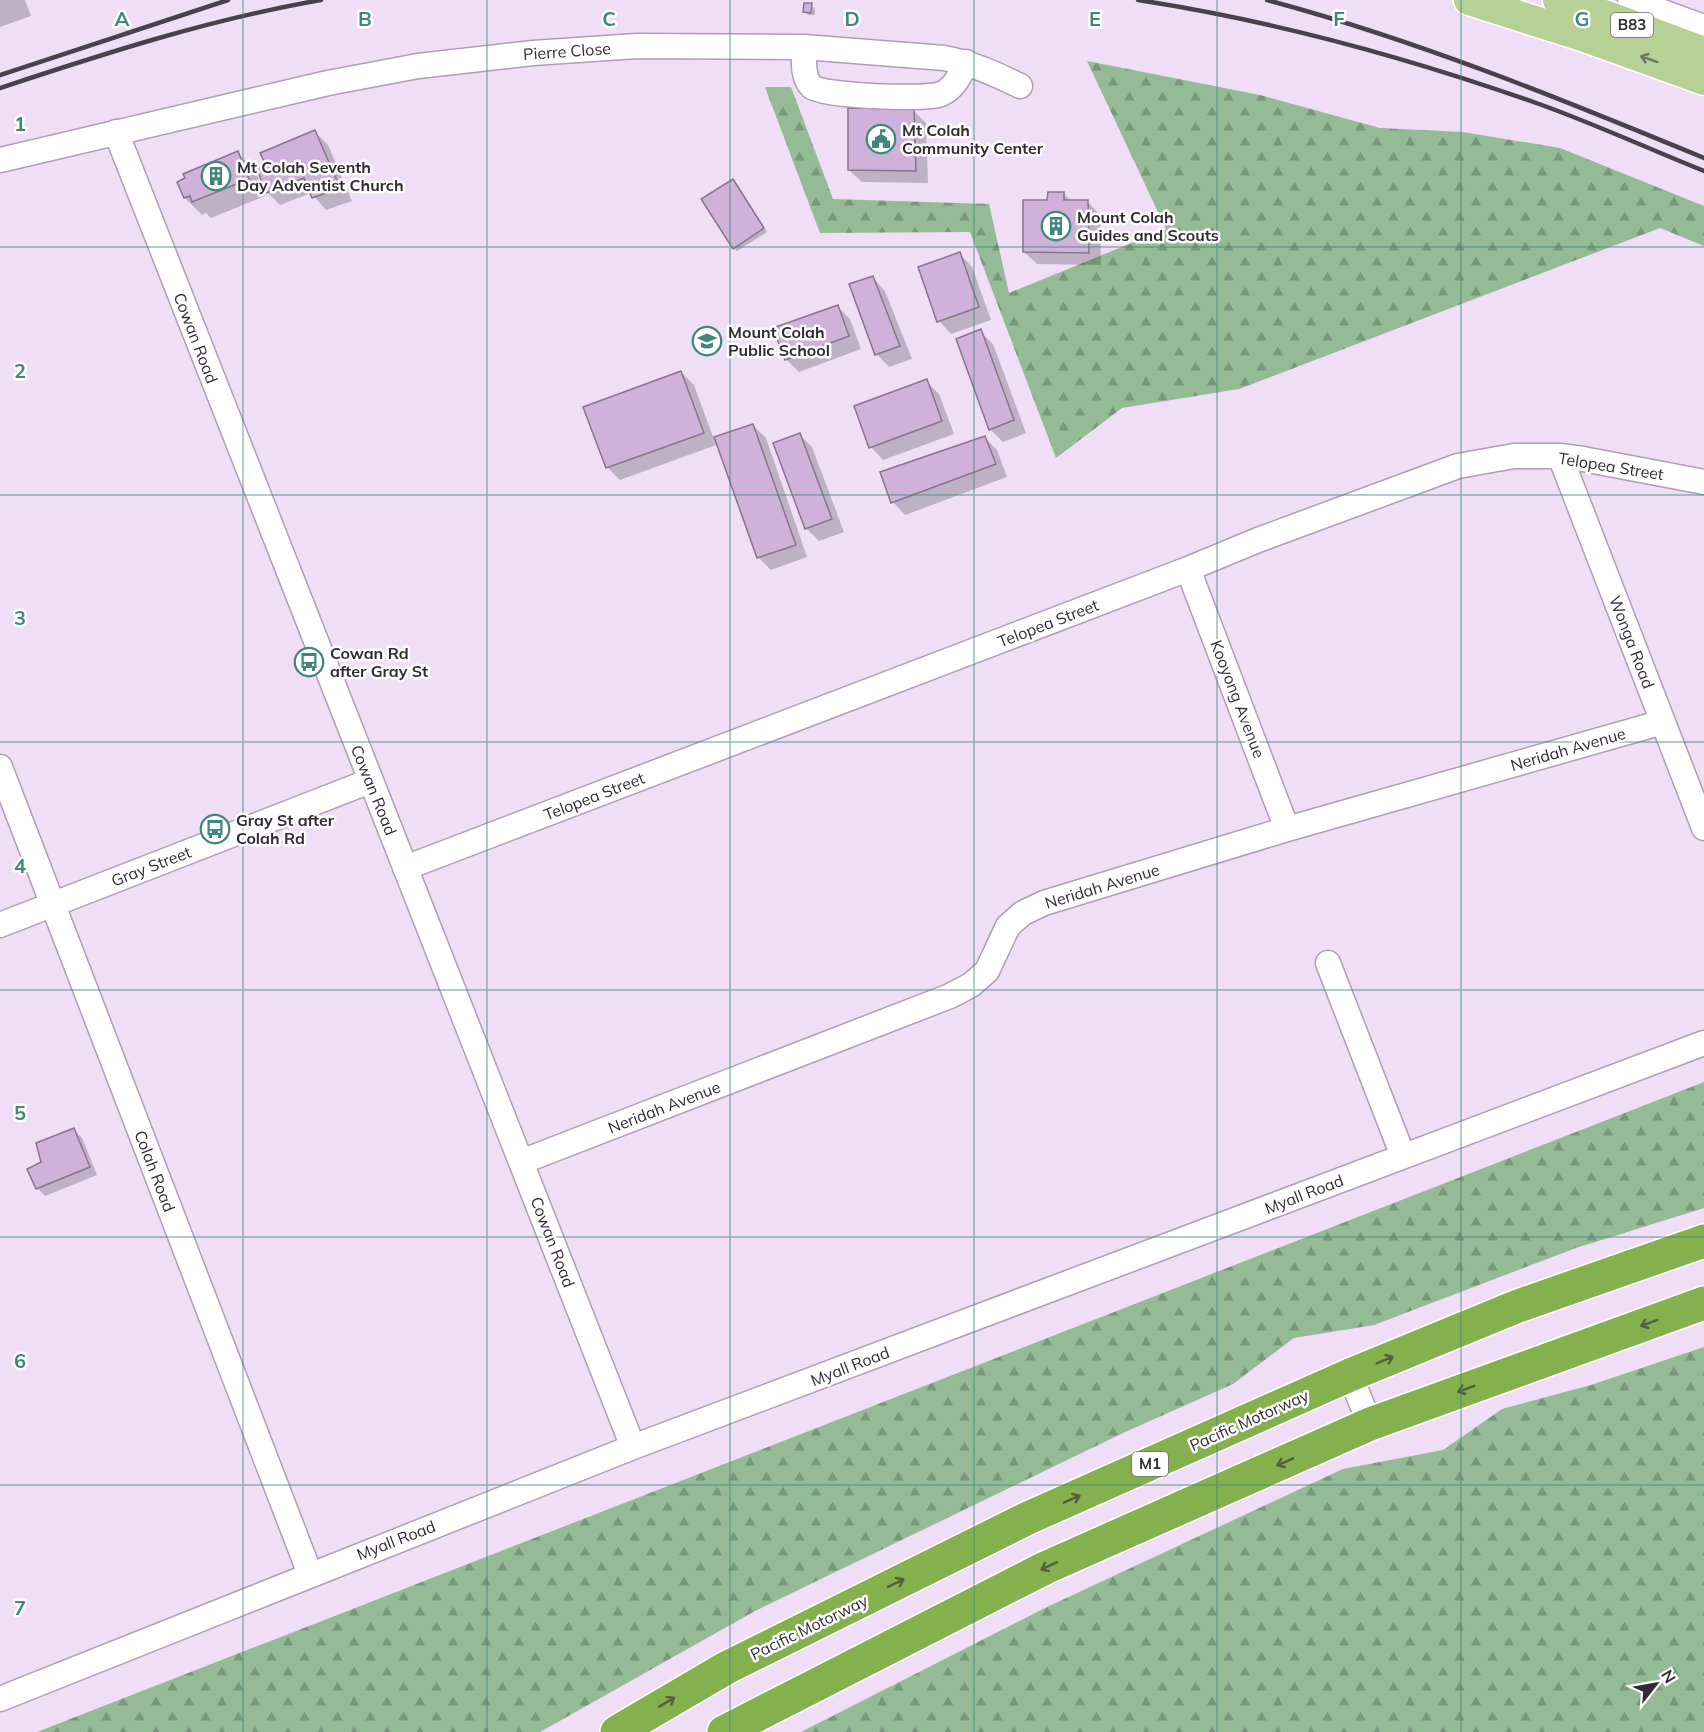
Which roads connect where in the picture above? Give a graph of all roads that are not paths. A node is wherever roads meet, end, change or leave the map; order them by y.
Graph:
1 (1469, 0) edge
2 (1558, 0) edge
3 (1630, 0) edge
4 (1496, 4) edge
5 (1704, 27) edge
6 (804, 47) junction
7 (1704, 52) edge
8 (966, 62) junction
9 (1704, 80) edge
10 (1020, 86) dead end
11 (116, 132) junction
12 (0, 160) edge
13 (1560, 456) junction
14 (1704, 482) edge
15 (1188, 569) junction
16 (1663, 722) junction
17 (0, 768) edge
18 (370, 781) junction
19 (1704, 828) edge
20 (1287, 829) junction
21 (405, 868) junction
22 (54, 904) junction
23 (0, 925) edge
24 (1328, 963) dead end
25 (1704, 1043) edge
26 (1403, 1156) junction
27 (521, 1162) junction
28 (1704, 1241) edge
29 (1704, 1303) edge
30 (1350, 1375) junction
31 (1371, 1424) junction
32 (633, 1448) junction
33 (310, 1574) junction
34 (0, 1699) edge
35 (617, 1732) edge
36 (724, 1732) edge

1 - 4 main road, B83
2 - 7 main road, B83
3 - 5 street
9 -> 4 main road, B83
6 - 8 street, Pierre Close
6 - 8 street
6 - 11 street, Pierre Close
8 - 10 street, Pierre Close
11 - 12 street, Pierre Close
11 - 18 street, Cowan Road
13 - 14 street, Telopea Street
13 - 15 street, Telopea Street
13 - 16 street, Wonga Road
15 - 20 street, Kooyong Avenue
15 - 21 street, Telopea Street
16 - 19 street, Wonga Road
16 - 20 street, Neridah Avenue
17 - 22 street, Colah Road
18 - 21 street, Cowan Road
18 - 22 street, Gray Street
20 - 27 street, Neridah Avenue
21 - 27 street, Cowan Road
22 - 23 street, Gray Street
22 - 33 street, Colah Road
24 - 26 street
25 - 26 street, Myall Road
26 - 32 street, Myall Road
27 - 32 street, Cowan Road
30 -> 28 highway, Pacific Motorway / M1
29 -> 31 highway
30 - 31 street
35 -> 30 highway, Pacific Motorway / M1
31 -> 36 highway
32 - 33 street, Myall Road
33 - 34 street, Myall Road

